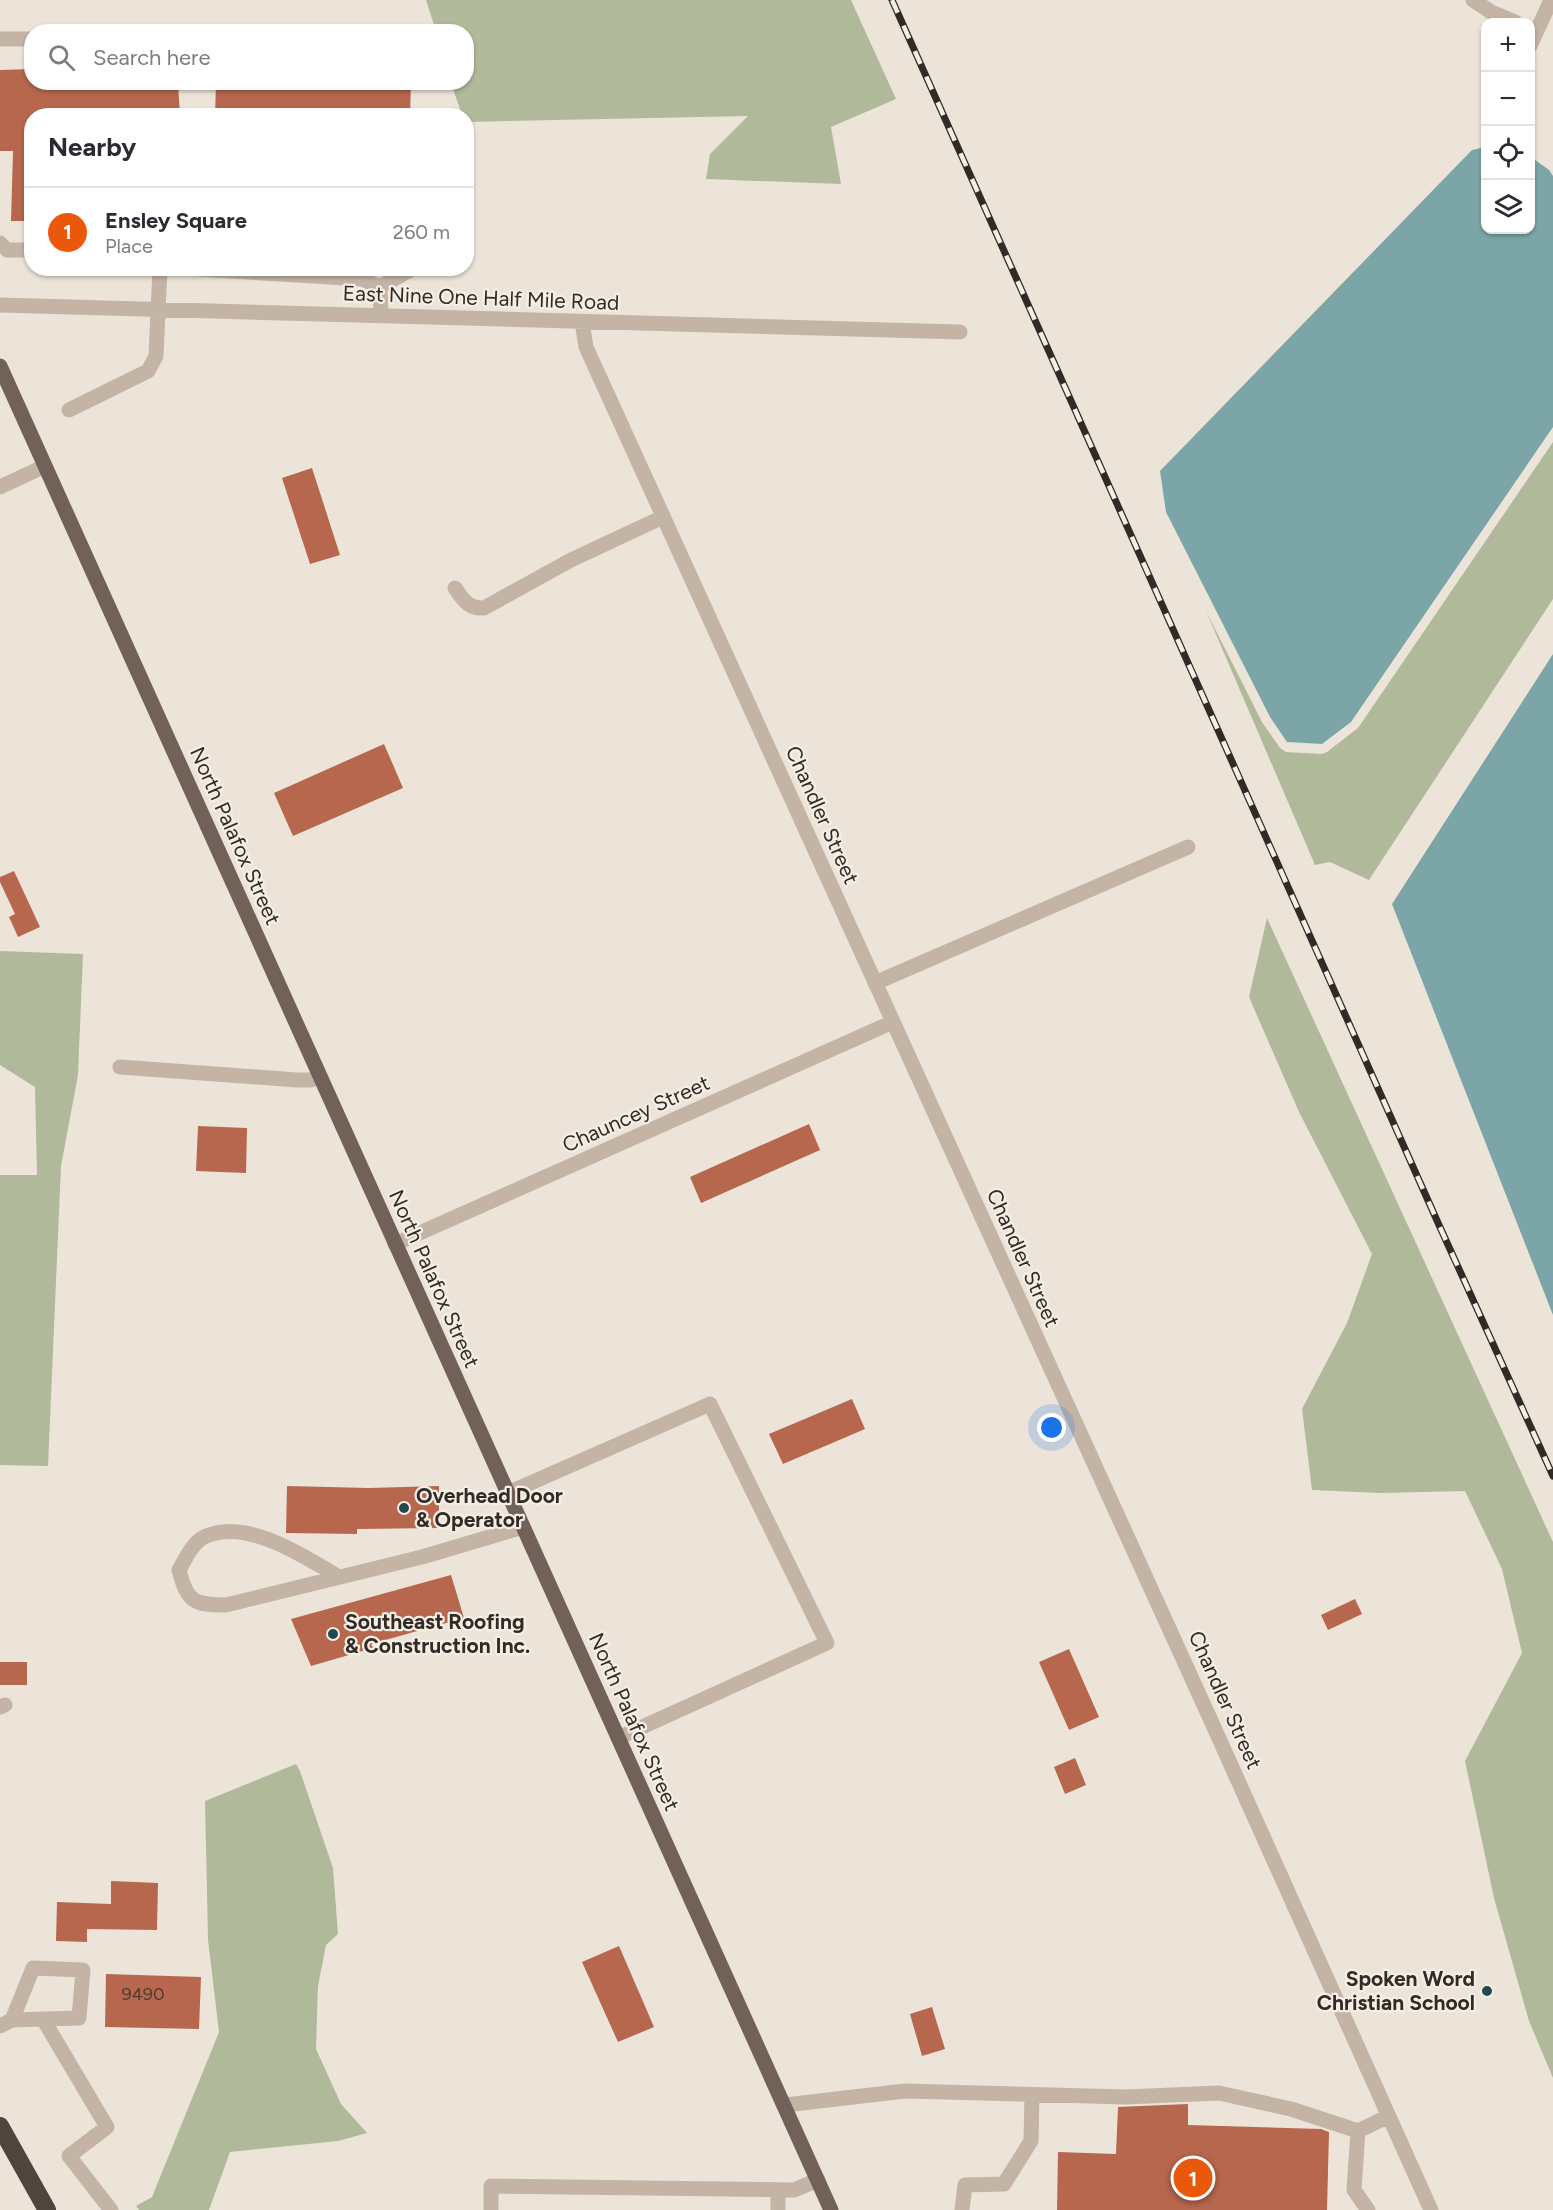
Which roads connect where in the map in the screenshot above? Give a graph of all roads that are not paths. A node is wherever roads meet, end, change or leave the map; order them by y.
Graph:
1 (1473, 0) edge
2 (1551, 0) edge
3 (1505, 18) edge
4 (1535, 30) edge
5 (0, 39) edge
6 (24, 39) edge
7 (0, 243) edge
8 (24, 250) edge
9 (160, 276) edge
10 (313, 276) edge
11 (400, 276) edge
12 (380, 287) junction
13 (0, 305) edge
14 (159, 310) junction
15 (381, 316) junction
16 (582, 322) junction
17 (960, 332) dead end
18 (0, 366) edge
19 (69, 410) dead end
20 (45, 466) junction
21 (0, 487) edge
22 (663, 517) junction
23 (455, 588) dead end
24 (1188, 847) dead end
25 (875, 983) junction
26 (893, 1022) junction
27 (120, 1067) dead end
28 (320, 1077) junction
29 (396, 1244) junction
30 (508, 1493) junction
31 (523, 1527) junction
32 (339, 1577) junction
33 (618, 1738) junction
34 (43, 2019) junction
35 (6, 2023) edge
36 (1032, 2096) junction
37 (785, 2105) junction
38 (1389, 2116) junction
39 (0, 2126) edge
40 (1358, 2131) junction
41 (818, 2180) junction
42 (778, 2190) junction
43 (47, 2210) edge
44 (111, 2210) edge
45 (492, 2210) edge
46 (778, 2210) edge
47 (831, 2210) edge
48 (962, 2210) edge
49 (1368, 2210) edge
50 (1431, 2210) edge

1 - 3 street
2 - 4 street
5 - 6 street
7 - 8 street
9 - 14 street
10 - 12 street
11 - 12 street
12 - 15 street
13 - 14 street, East Nine One Half Mile Road
14 - 15 street, East Nine One Half Mile Road
14 - 19 street
15 - 16 street, East Nine One Half Mile Road
16 - 17 street, East Nine One Half Mile Road
16 - 22 street, Chandler Street
18 - 20 main road, North Palafox Street
20 - 21 street
20 - 28 main road, North Palafox Street
22 - 23 street
22 - 25 street, Chandler Street
24 - 25 street
25 - 26 street, Chandler Street
26 - 29 street, Chauncey Street
26 - 38 street, Chandler Street
27 - 28 street
28 - 29 main road, North Palafox Street
29 - 30 main road, North Palafox Street
30 - 31 main road, North Palafox Street
30 - 33 street
31 - 32 street
31 - 33 main road, North Palafox Street
32 - 32 street
33 - 37 main road, North Palafox Street
34 - 35 street
34 - 35 street
34 - 44 street
36 - 37 street
36 - 40 street
36 - 48 street
37 - 41 main road, North Palafox Street
38 - 40 street
38 - 50 street, Chandler Street
39 - 43 highway
40 - 49 street
41 - 42 street
41 - 47 main road, North Palafox Street
42 - 45 street
42 - 46 street

